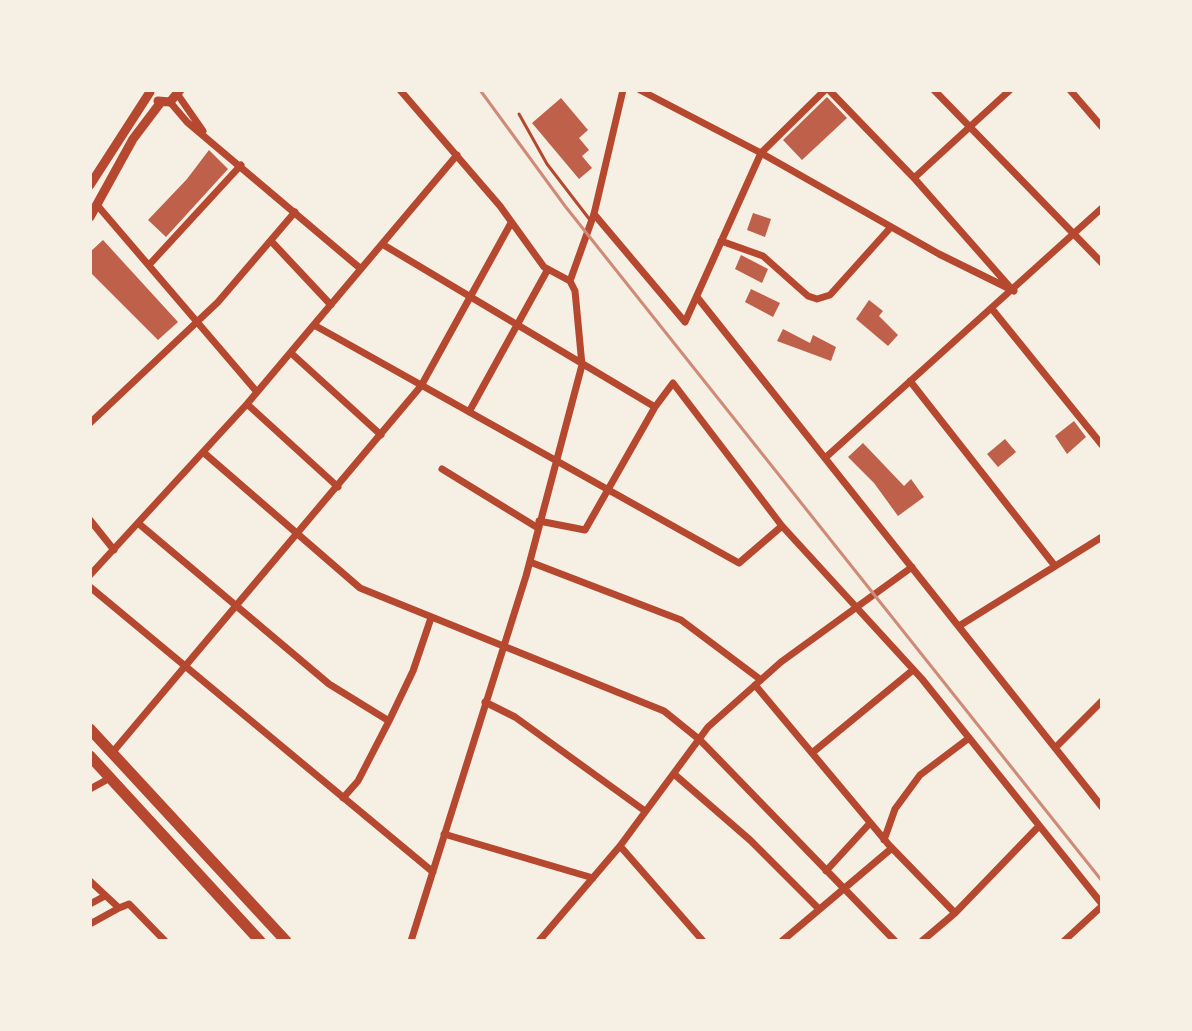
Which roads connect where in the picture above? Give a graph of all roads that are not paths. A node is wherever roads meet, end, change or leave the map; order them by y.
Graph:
1 (400, 90) edge
2 (623, 90) edge
3 (640, 90) edge
4 (827, 90) edge
5 (934, 90) edge
6 (1010, 90) edge
7 (1070, 90) edge
8 (150, 91) edge
9 (651, 92) edge
10 (172, 97) edge
11 (519, 114) dead end
12 (1102, 127) edge
13 (970, 128) junction
14 (761, 153) junction
15 (457, 155) junction
16 (241, 165) junction
17 (914, 178) junction
18 (90, 185) edge
19 (97, 205) junction
20 (1102, 208) edge
21 (295, 212) junction
22 (90, 217) edge
23 (593, 218) junction
24 (511, 223) junction
25 (891, 227) junction
26 (1076, 233) junction
27 (271, 241) junction
28 (721, 241) junction
29 (382, 244) junction
30 (1102, 263) edge
31 (149, 265) junction
32 (361, 269) junction
33 (548, 269) junction
34 (570, 281) junction
35 (1014, 291) junction
36 (697, 297) junction
37 (471, 299) junction
38 (331, 305) junction
39 (992, 309) junction
40 (197, 322) junction
41 (314, 325) junction
42 (517, 326) junction
43 (291, 353) junction
44 (582, 365) junction
45 (910, 381) junction
46 (421, 386) junction
47 (257, 392) junction
48 (247, 404) junction
49 (655, 407) junction
50 (469, 412) junction
51 (90, 423) edge
52 (381, 435) junction
53 (1102, 445) edge
54 (203, 452) junction
55 (825, 458) junction
56 (557, 461) junction
57 (442, 469) dead end
58 (338, 487) junction
59 (609, 490) junction
60 (90, 520) edge
61 (138, 523) junction
62 (538, 524) junction
63 (782, 526) junction
64 (298, 536) junction
65 (1102, 537) edge
66 (114, 550) junction
67 (530, 562) junction
68 (1055, 566) junction
69 (912, 567) junction
70 (90, 575) edge
71 (90, 587) edge
72 (237, 608) junction
73 (855, 608) junction
74 (431, 618) junction
75 (959, 626) junction
76 (503, 644) junction
77 (185, 669) junction
78 (913, 670) junction
79 (758, 683) junction
80 (1102, 701) edge
81 (485, 702) junction
82 (389, 721) junction
83 (90, 729) edge
84 (969, 738) junction
85 (700, 740) junction
86 (1055, 748) junction
87 (112, 753) junction
88 (812, 753) junction
89 (90, 756) edge
90 (674, 774) junction
91 (110, 778) junction
92 (90, 789) edge
93 (343, 798) junction
94 (1102, 807) edge
95 (645, 811) junction
96 (870, 823) junction
97 (1039, 826) junction
98 (444, 834) junction
99 (884, 840) junction
100 (620, 846) junction
101 (892, 848) junction
102 (826, 871) junction
103 (433, 872) junction
104 (593, 878) junction
105 (90, 881) edge
106 (845, 889) junction
107 (103, 897) junction
108 (90, 904) edge
109 (1102, 905) edge
110 (119, 908) junction
111 (819, 909) junction
112 (955, 913) junction
113 (90, 924) edge
114 (165, 941) edge
115 (260, 941) edge
116 (286, 941) edge
117 (411, 941) edge
118 (539, 941) edge
119 (703, 941) edge
120 (782, 941) edge
121 (895, 941) edge
122 (922, 941) edge
123 (1064, 941) edge

1 - 15 street
2 - 23 street
3 - 9 street
4 - 14 street
4 - 17 street
5 - 13 street
6 - 13 street
7 - 12 street
8 - 10 main road
8 - 18 main road
9 - 14 street
10 - 16 street
10 - 19 main road
11 - 23 lane
13 - 17 street
13 - 26 street
14 - 25 street
14 - 28 street
15 - 24 street
15 - 29 street
16 - 21 street
16 - 31 street
17 - 35 street
19 - 22 main road
19 - 31 street
20 - 26 street
21 - 27 street
21 - 32 street
23 - 34 street
23 - 36 street
24 - 33 street
24 - 37 street
25 - 28 street
25 - 35 street
26 - 30 street
26 - 35 street
27 - 38 street
27 - 40 street
28 - 36 street
29 - 32 street
29 - 37 street
31 - 40 street
32 - 38 street
33 - 34 street
33 - 42 street
34 - 44 street
35 - 39 street
36 - 55 street
37 - 42 street
37 - 46 street
38 - 41 street
39 - 45 street
39 - 53 street
40 - 47 street
40 - 51 street
41 - 43 street
41 - 46 street
42 - 44 street
42 - 50 street
43 - 47 street
43 - 52 street
44 - 49 street
44 - 56 street
45 - 55 street
45 - 68 street
46 - 50 street
46 - 52 street
47 - 48 street
48 - 54 street
48 - 58 street
49 - 59 street
49 - 63 street
50 - 56 street
52 - 58 street
54 - 61 street
54 - 64 street
55 - 69 street
56 - 59 street
56 - 62 street
57 - 62 street
58 - 64 street
59 - 62 street
59 - 63 street
60 - 66 street
61 - 66 street
61 - 72 street
62 - 67 street
63 - 73 street
64 - 72 street
64 - 74 street
65 - 68 street
66 - 70 street
67 - 76 street
67 - 79 street
68 - 75 street
69 - 73 street
69 - 75 street
71 - 77 street
72 - 77 street
72 - 82 street
73 - 78 street
73 - 79 street
74 - 76 street
74 - 82 street
75 - 86 street
76 - 81 street
76 - 85 street
77 - 87 street
77 - 93 street
78 - 84 street
78 - 88 street
79 - 85 street
79 - 88 street
80 - 86 street
81 - 95 street
81 - 98 street
82 - 93 street
83 - 87 highway
84 - 97 street
84 - 99 street
85 - 90 street
85 - 102 street
86 - 94 street
87 - 116 highway
88 - 96 street
89 - 91 highway
90 - 95 street
90 - 111 street
91 - 92 street
91 - 115 highway
93 - 103 street
95 - 100 street
96 - 99 street
96 - 102 street
97 - 109 street
97 - 112 street
98 - 103 street
98 - 104 street
99 - 101 street
100 - 104 street
100 - 119 street
101 - 106 street
101 - 112 street
102 - 106 street
103 - 117 street
104 - 118 street
105 - 107 street
106 - 111 street
106 - 121 street
107 - 108 street
107 - 110 street
109 - 123 street
110 - 113 street
110 - 114 street
111 - 120 street
112 - 122 street

